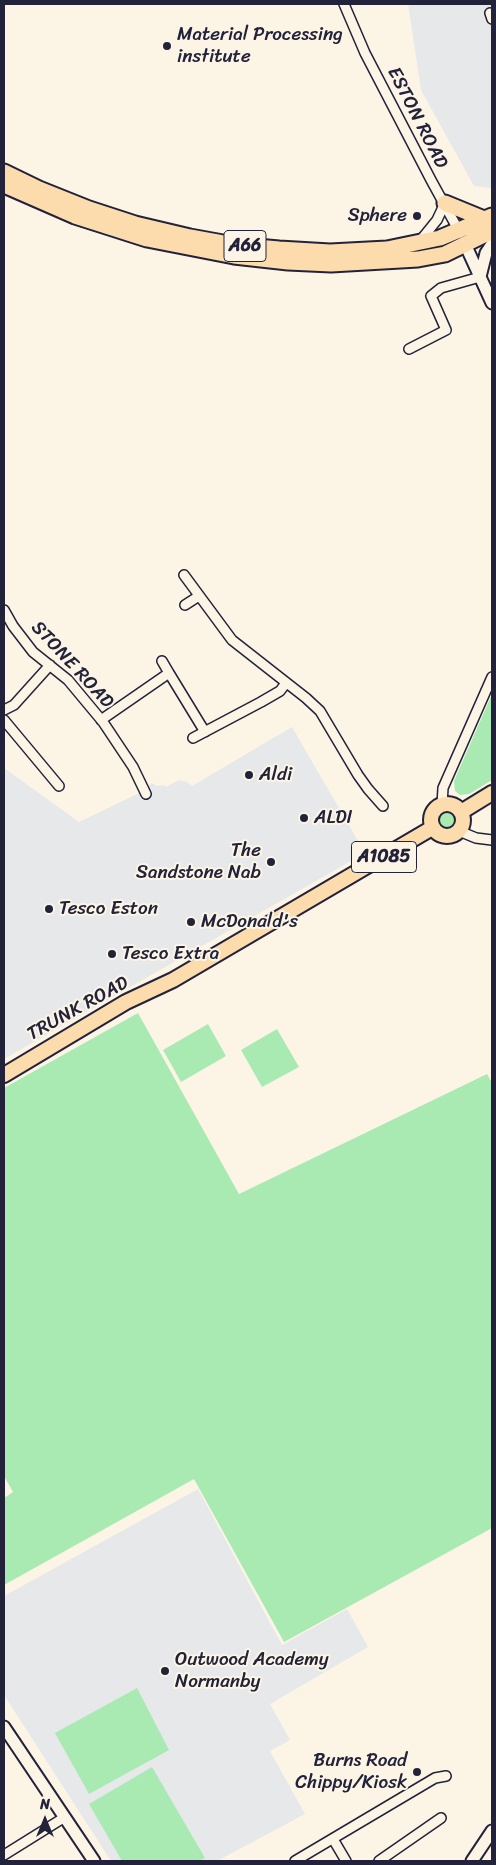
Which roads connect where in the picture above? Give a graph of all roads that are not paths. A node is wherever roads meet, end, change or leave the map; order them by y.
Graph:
1 (344, 4) edge
2 (4, 172) edge
3 (4, 185) edge
4 (445, 203) junction
5 (490, 222) edge
6 (459, 230) junction
7 (418, 242) junction
8 (465, 244) junction
9 (492, 244) edge
10 (480, 276) junction
11 (492, 303) edge
12 (409, 349) dead end
13 (184, 575) dead end
14 (199, 596) junction
15 (185, 605) dead end
16 (4, 610) edge
17 (162, 661) dead end
18 (50, 666) junction
19 (169, 673) junction
20 (492, 677) edge
21 (286, 683) junction
22 (4, 710) edge
23 (4, 720) edge
24 (101, 720) junction
25 (205, 732) junction
26 (193, 738) dead end
27 (59, 786) dead end
28 (492, 793) edge
29 (146, 794) dead end
30 (442, 805) junction
31 (384, 806) dead end
32 (460, 812) junction
33 (432, 828) junction
34 (459, 831) junction
35 (492, 840) edge
36 (4, 1073) edge
37 (4, 1727) edge
38 (446, 1776) dead end
39 (66, 1817) junction
40 (441, 1818) dead end
41 (492, 1831) edge
42 (333, 1839) junction
43 (4, 1855) edge
44 (94, 1861) edge
45 (295, 1861) edge
46 (346, 1861) edge
47 (378, 1861) edge
48 (472, 1861) edge

1 - 4 street, ESTON ROAD
2 - 7 highway, A66
3 - 8 highway, A66
4 - 5 highway
4 - 6 street, ESTON ROAD
4 - 7 street
5 - 6 highway, A66
5 - 8 highway, A66
6 - 7 highway, A66
6 - 8 street, ESTON ROAD
8 - 10 street
9 - 10 street
10 - 11 street
10 - 12 street
13 - 14 street
14 - 15 street
14 - 21 street
16 - 18 street, STONE ROAD
17 - 19 street
18 - 22 street
18 - 24 street, STONE ROAD
19 - 24 street
19 - 25 street
20 - 30 street
21 - 25 street
21 - 31 street
23 - 27 street
24 - 29 street, STONE ROAD
25 - 26 street
28 - 32 main road
30 - 32 main road
30 - 33 main road, A1085
32 - 34 main road
33 - 34 main road, A1085
33 - 36 main road, TRUNK ROAD / A1085
34 - 35 street
37 - 39 street
38 - 42 street
39 - 43 street
39 - 44 street
40 - 47 street
41 - 48 street
42 - 45 street
42 - 46 street

